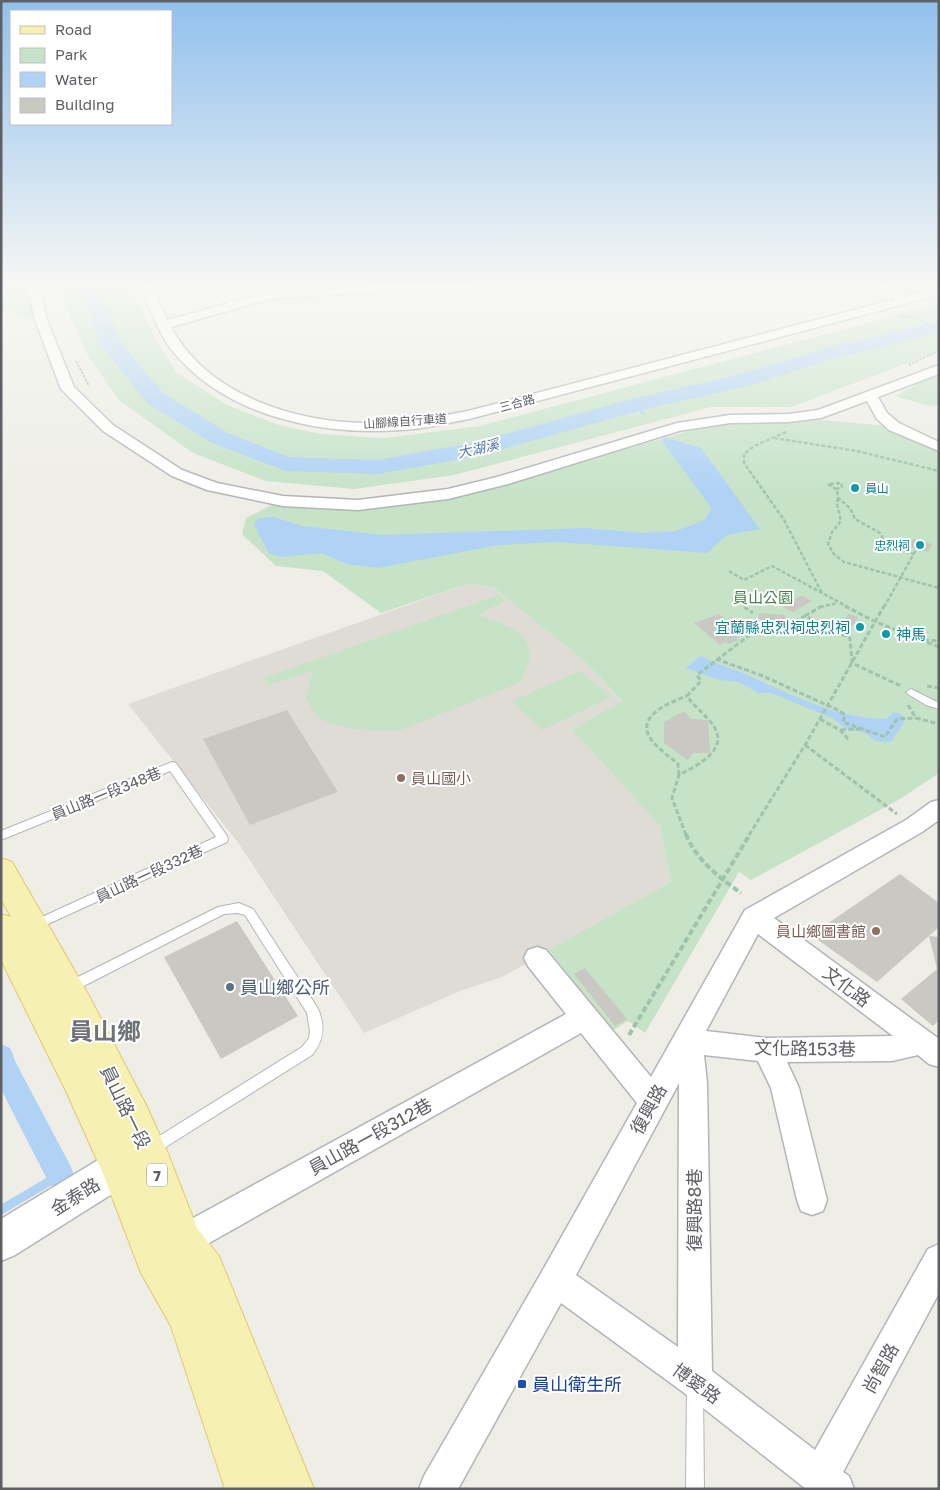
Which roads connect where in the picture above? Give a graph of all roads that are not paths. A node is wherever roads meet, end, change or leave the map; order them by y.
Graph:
1 (54, 353) edge
2 (182, 353) edge
3 (706, 353) edge
4 (939, 369) edge
5 (869, 396) junction
6 (939, 448) edge
7 (911, 692) road end
8 (939, 706) edge
9 (195, 802) joint
10 (939, 808) edge
11 (1, 836) edge
12 (1, 870) edge
13 (748, 905) junction
14 (17, 927) edge
15 (537, 958) dead end
16 (66, 988) junction
17 (585, 1017) junction
18 (688, 1041) junction
19 (933, 1044) edge
20 (767, 1050) junction
21 (653, 1101) junction
22 (134, 1159) junction
23 (812, 1200) dead end
24 (1, 1241) edge
25 (168, 1249) junction
26 (939, 1260) edge
27 (556, 1280) junction
28 (695, 1380) junction
29 (828, 1482) edge
30 (249, 1489) edge
31 (290, 1489) edge
32 (437, 1489) edge
33 (695, 1489) edge

1 - 5 street
2 - 3 street, 三合路
4 - 5 street
5 - 6 street
7 - 8 lane
9 - 11 lane, 員山路一段348巷
9 - 14 lane, 員山路一段332巷
10 - 13 street
12 - 14 main road, 員山路一段 / 7
13 - 18 street, 復興路
13 - 19 street, 文化路
14 - 16 main road, 員山路一段 / 7
14 - 22 main road, 員山路一段 / 7
15 - 17 street
16 - 22 main road, 員山路一段 / 7
16 - 22 lane
17 - 21 street
17 - 25 street, 員山路一段312巷
18 - 20 street, 文化路153巷
18 - 21 street, 復興路
18 - 28 street, 復興路8巷
19 - 20 street, 文化路153巷
20 - 23 street
21 - 27 street, 復興路
22 - 24 street, 金泰路
22 - 25 main road, 員山路一段 / 7
25 - 30 main road, 員山路一段 / 7
25 - 31 main road, 員山路一段 / 7
26 - 29 street, 尚智路
27 - 28 street, 博愛路
27 - 32 street, 復興路
28 - 29 street, 博愛路
28 - 33 lane

